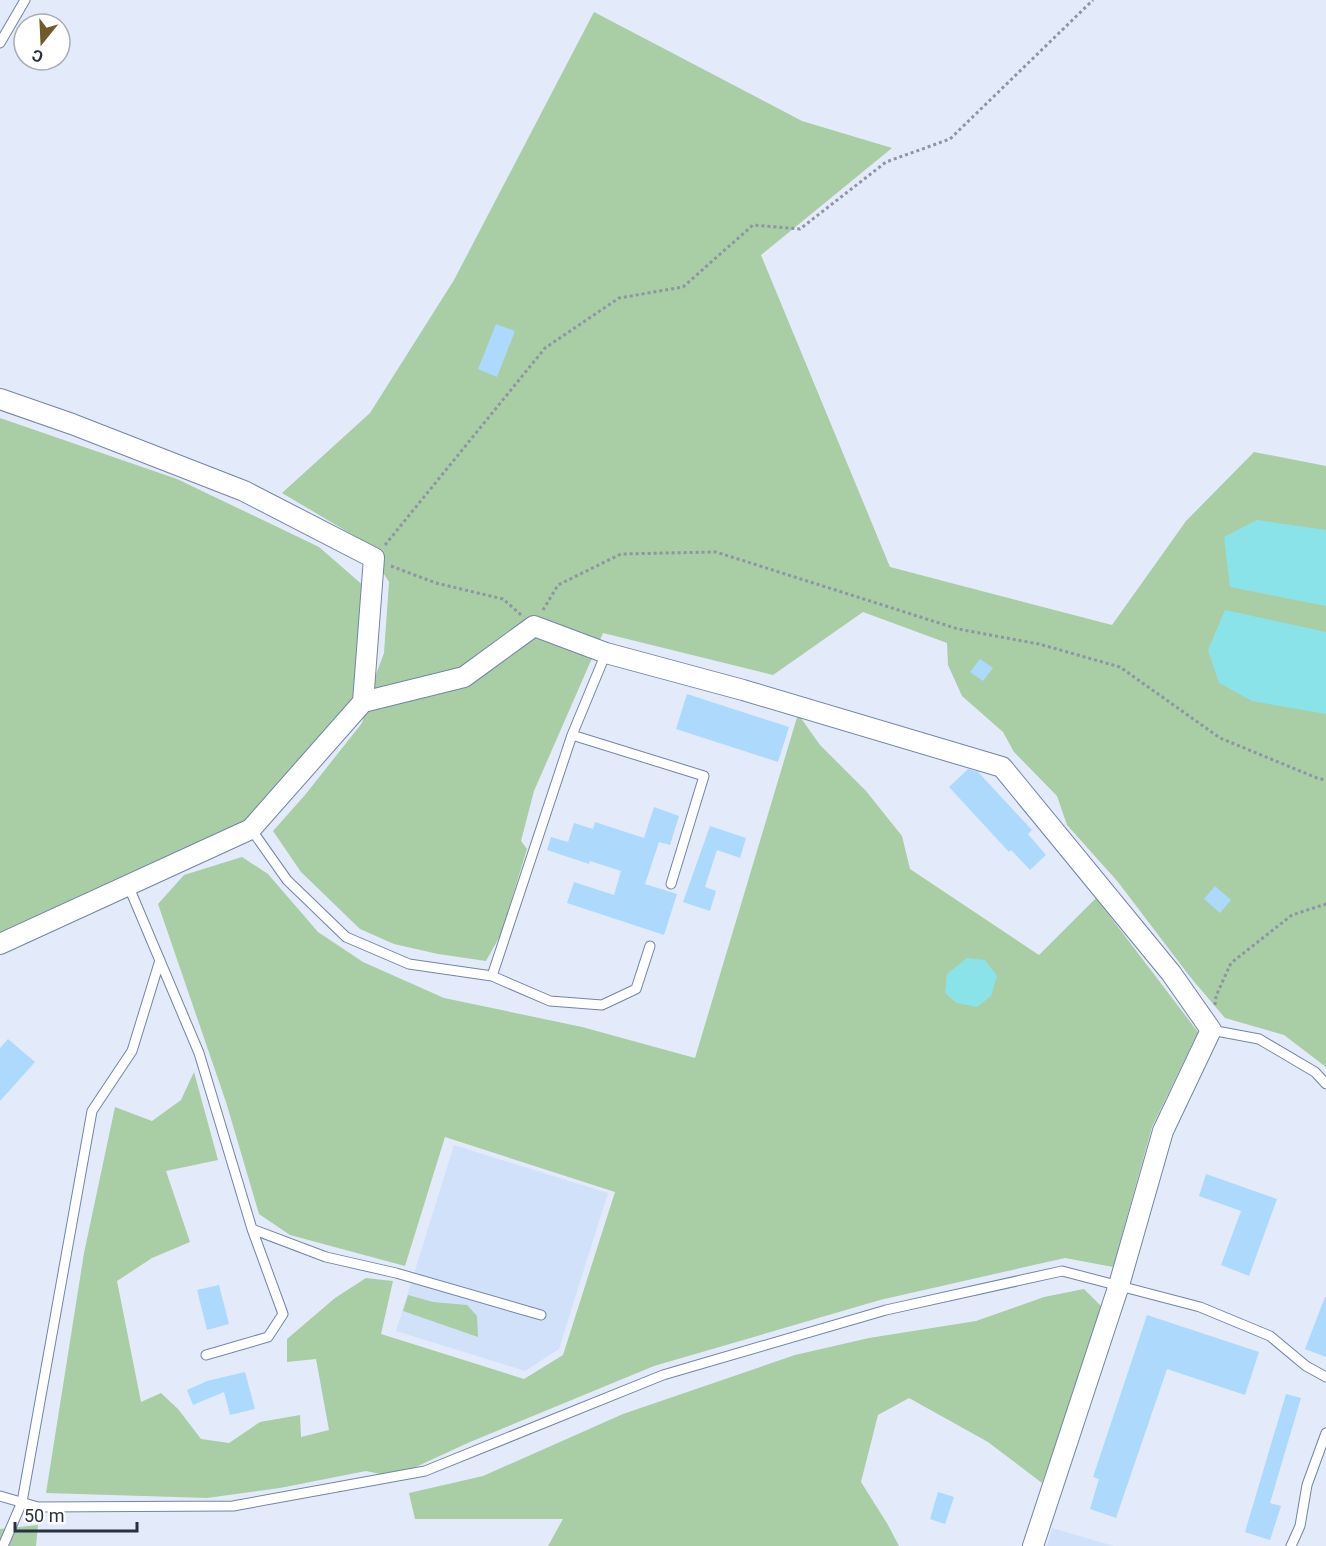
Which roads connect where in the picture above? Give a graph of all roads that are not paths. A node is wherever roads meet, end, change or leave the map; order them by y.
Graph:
1 (25, 0) edge
2 (0, 43) edge
3 (0, 399) edge
4 (606, 653) junction
5 (363, 702) junction
6 (572, 735) junction
7 (251, 829) junction
8 (670, 884) dead end
9 (128, 885) junction
10 (0, 945) edge
11 (650, 946) dead end
12 (160, 960) junction
13 (492, 976) junction
14 (1211, 1030) junction
15 (1326, 1084) edge
16 (252, 1229) junction
17 (1119, 1286) junction
18 (541, 1315) dead end
19 (206, 1355) dead end
20 (1326, 1377) edge
21 (1326, 1433) edge
22 (0, 1496) edge
23 (22, 1502) junction
24 (1036, 1545) edge
25 (3, 1546) edge
26 (1291, 1546) edge

1 - 2 lane
3 - 5 street
4 - 5 street
4 - 6 lane
4 - 14 street
5 - 7 street
6 - 8 lane
6 - 13 lane
7 - 9 street
7 - 13 lane
9 - 10 street
9 - 12 lane
11 - 13 lane
12 - 16 lane
12 - 23 lane
14 - 15 lane
14 - 17 street
16 - 18 lane
16 - 19 lane
17 - 20 lane
17 - 23 lane
17 - 24 street
21 - 26 lane
22 - 23 lane
23 - 25 lane

